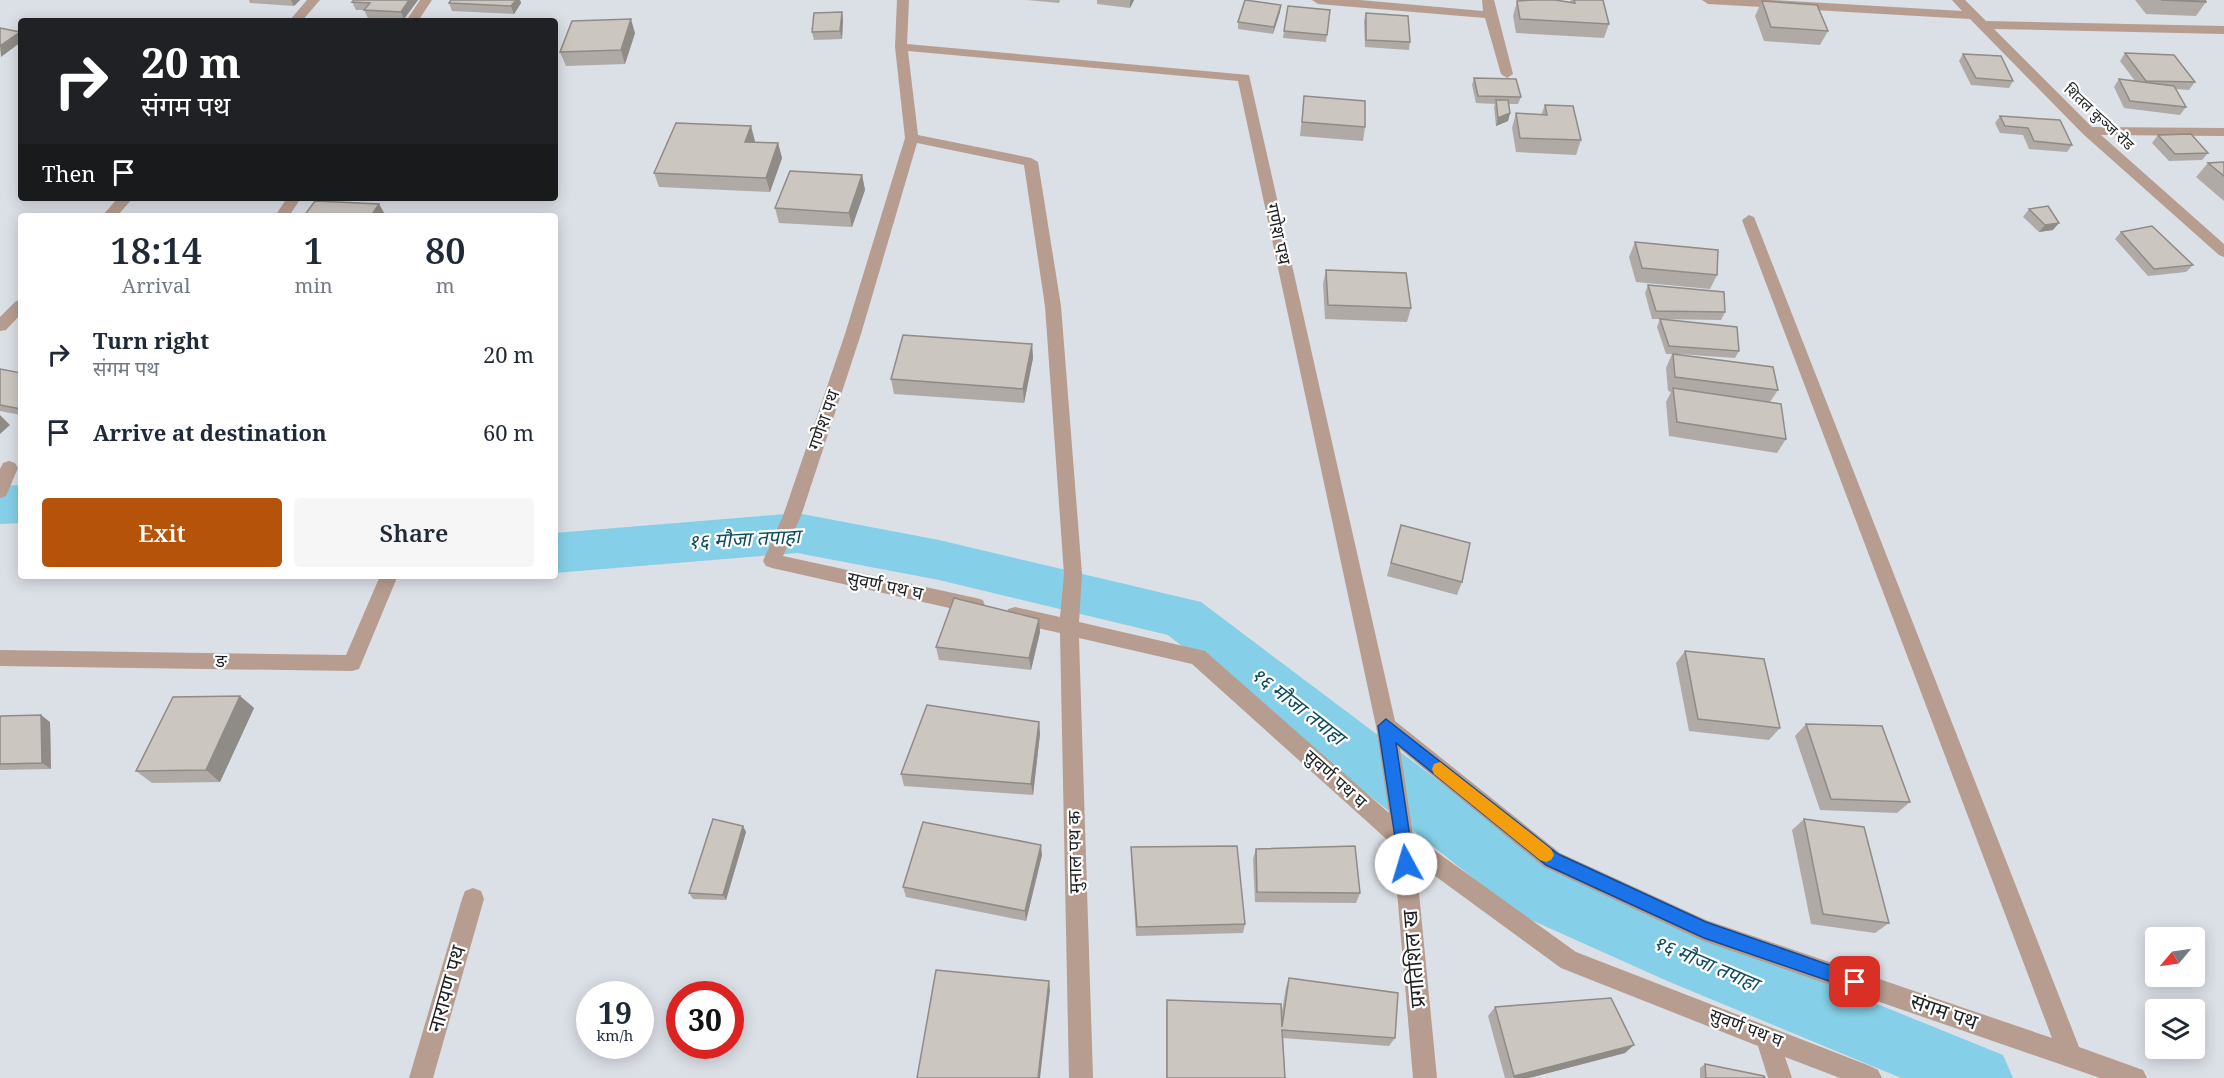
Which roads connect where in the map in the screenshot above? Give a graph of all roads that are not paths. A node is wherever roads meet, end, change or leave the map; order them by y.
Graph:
1 (314, 0) edge
2 (426, 0) edge
3 (903, 0) edge
4 (1318, 0) edge
5 (1488, 0) edge
6 (1708, 0) edge
7 (1958, 0) edge
8 (1490, 15) junction
9 (298, 18) edge
10 (414, 18) edge
11 (1976, 20) junction
12 (2224, 30) edge
13 (901, 47) junction
14 (1507, 74) dead end
15 (2088, 131) junction
16 (2224, 132) edge
17 (912, 138) junction
18 (123, 201) edge
19 (112, 213) edge
20 (1749, 220) dead end
21 (2224, 252) edge
22 (18, 308) edge
23 (0, 326) edge
24 (10, 468) edge
25 (0, 491) edge
26 (772, 561) joint
27 (387, 580) dead end
28 (1069, 625) junction
29 (0, 658) edge
30 (1386, 726) junction
31 (1403, 840) junction
32 (473, 899) dead end
33 (1767, 1036) junction
34 (2071, 1056) junction
35 (421, 1078) edge
36 (1081, 1078) edge
37 (1425, 1078) edge
38 (1780, 1078) edge
39 (1870, 1078) edge
40 (2135, 1078) edge

1 - 9 street
2 - 10 street
3 - 13 street, गणेश पथ
4 - 8 street
5 - 8 street
6 - 11 street
7 - 11 street, शितल कुञ्ज रोड
8 - 14 street
11 - 12 street
11 - 15 street, शितल कुञ्ज रोड
13 - 17 street, गणेश पथ
13 - 30 street, गणेश पथ
15 - 16 street
15 - 21 street, शितल कुञ्ज रोड
17 - 26 street, गणेश पथ
17 - 28 street, मुनाल पथ क
18 - 19 street
20 - 34 street
22 - 23 street
24 - 25 street
26 - 28 street, सुवर्ण पथ घ
27 - 29 street, ङ
28 - 31 street, सुवर्ण पथ घ
28 - 36 street, मुनाल पथ क
30 - 31 street, प्रगतिशिल ख
30 - 34 street, संगम पथ
31 - 33 street, सुवर्ण पथ घ
31 - 37 street, प्रगतिशिल ख
32 - 35 street, नारायण पथ
33 - 38 street
33 - 39 street, सुवर्ण पथ घ
34 - 40 street, संगम पथ

